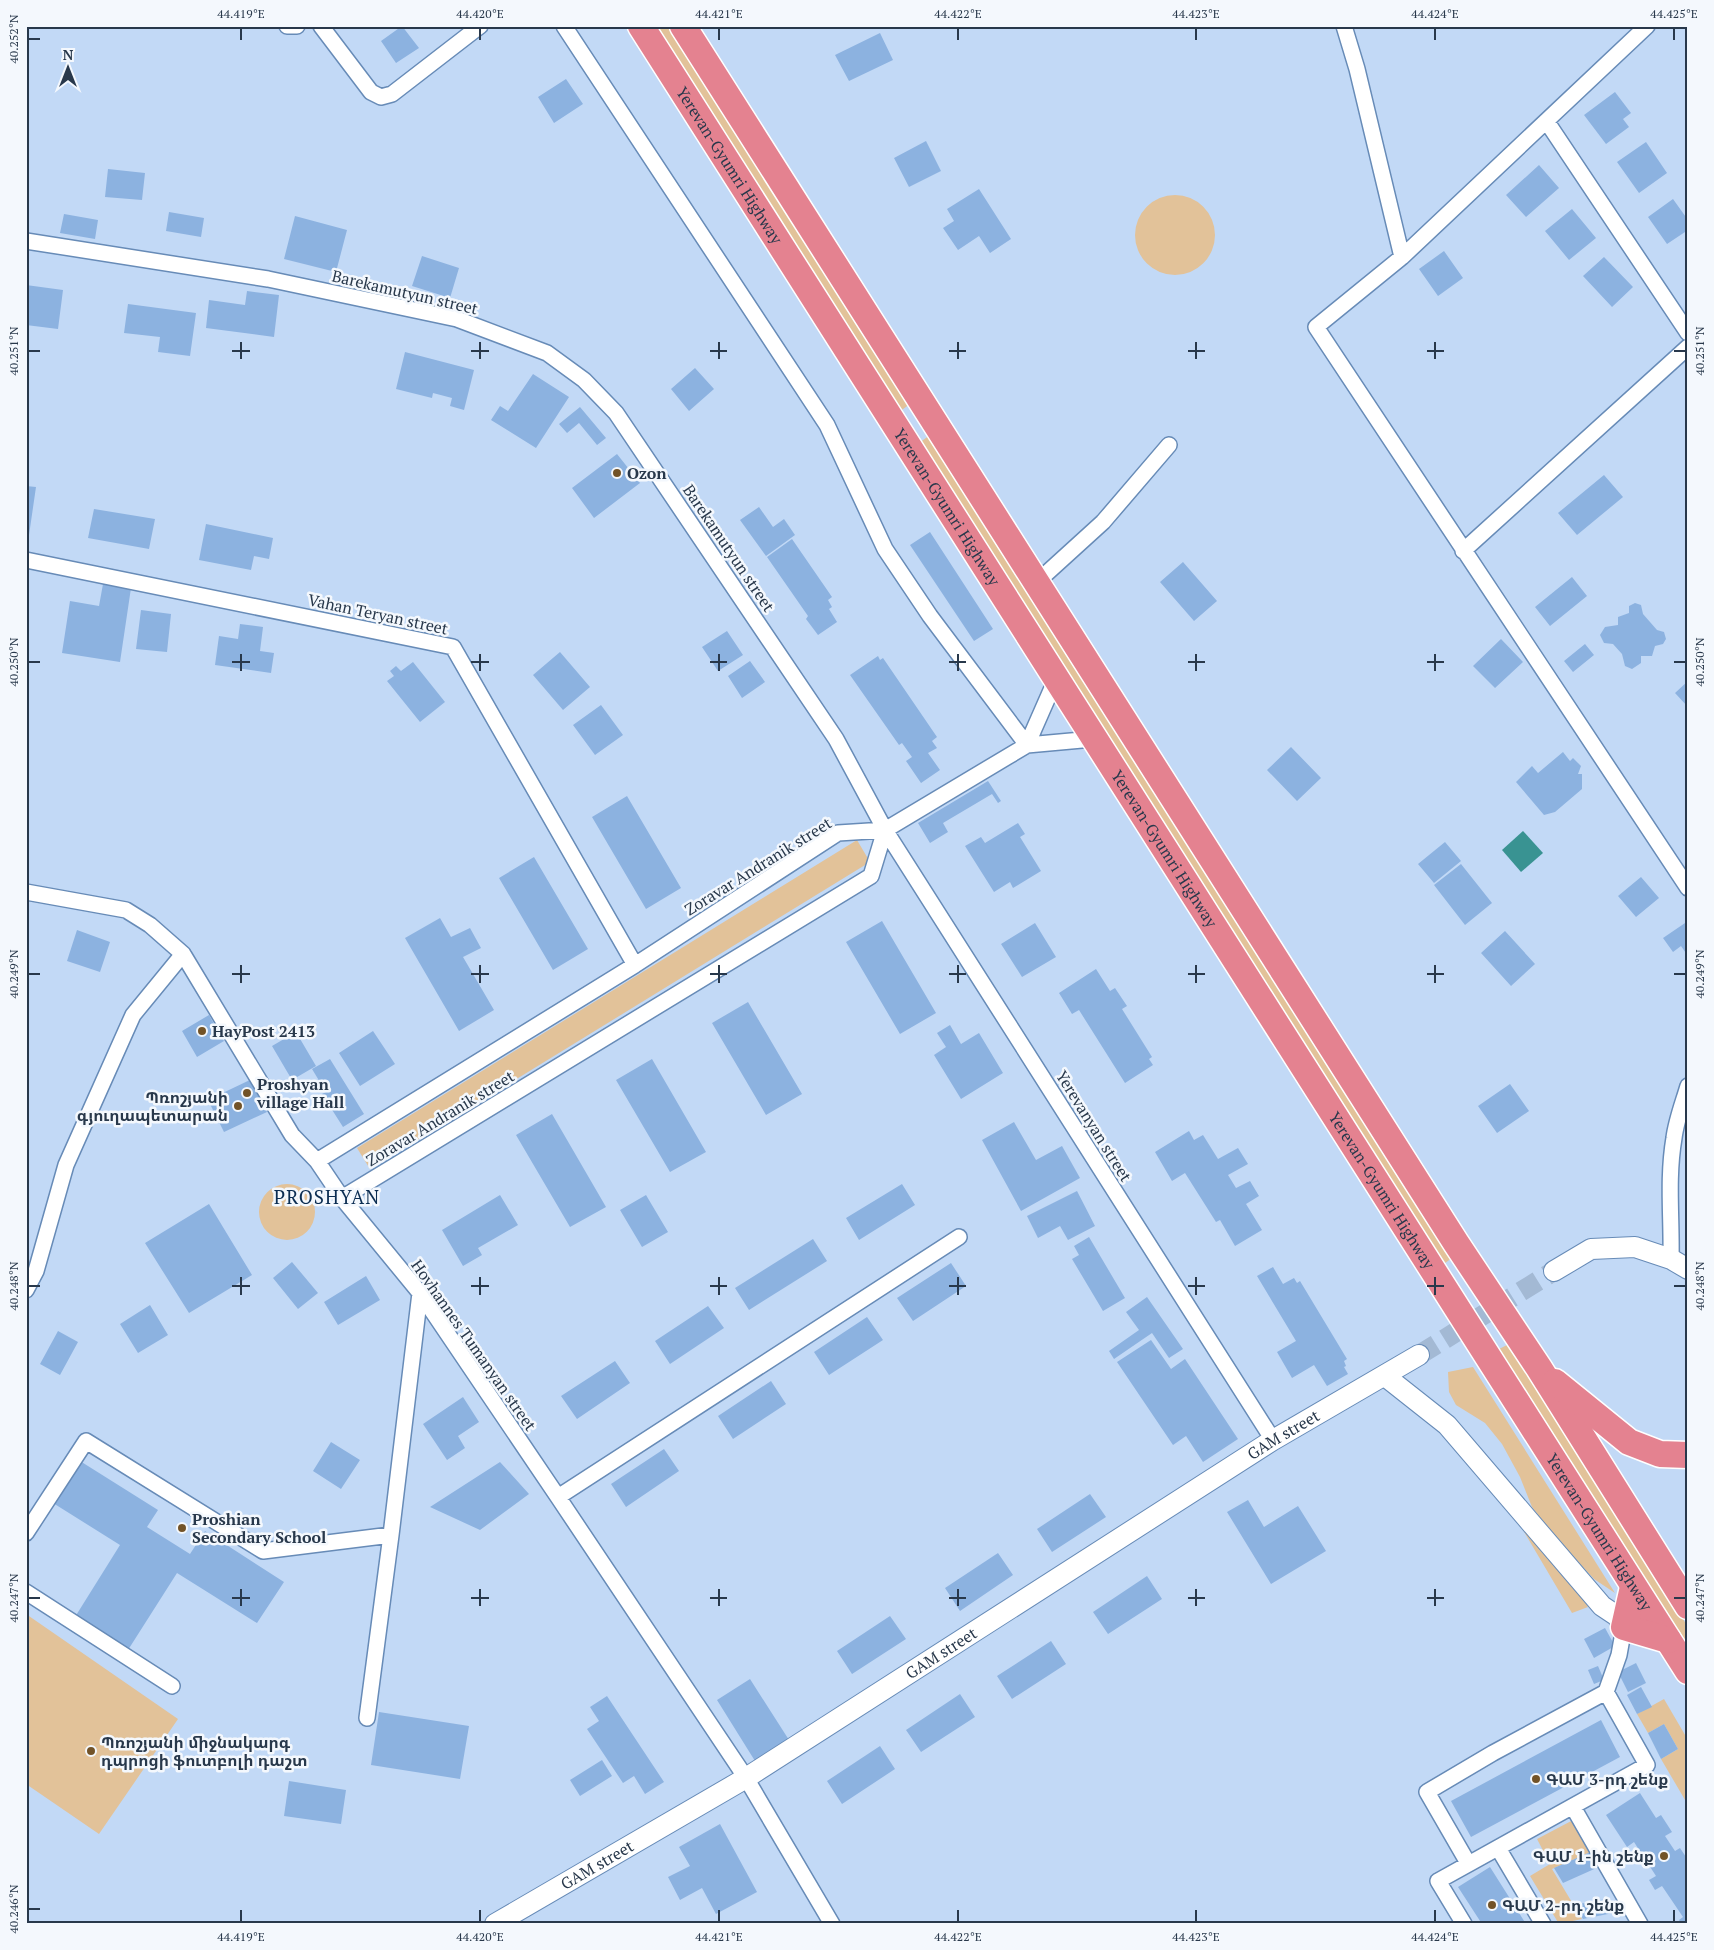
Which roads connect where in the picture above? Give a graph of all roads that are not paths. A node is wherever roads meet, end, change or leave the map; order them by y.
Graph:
1 (287, 26) edge
2 (297, 26) edge
3 (321, 26) edge
4 (480, 26) edge
5 (564, 26) edge
6 (641, 26) edge
7 (683, 26) edge
8 (1344, 26) edge
9 (1647, 26) edge
10 (1547, 122) junction
11 (26, 241) edge
12 (1402, 257) junction
13 (1688, 334) edge
14 (1688, 347) edge
15 (929, 413) junction
16 (899, 433) junction
17 (1169, 445) dead end
18 (1463, 551) junction
19 (26, 560) edge
20 (1037, 582) junction
21 (1056, 679) junction
22 (1093, 739) junction
23 (1027, 745) junction
24 (885, 830) junction
25 (1688, 888) edge
26 (26, 892) edge
27 (183, 954) junction
28 (634, 965) junction
29 (1688, 1086) edge
30 (317, 1161) junction
31 (342, 1198) junction
32 (959, 1238) dead end
33 (1679, 1264) edge
34 (1554, 1271) tunnel mouth
35 (26, 1290) edge
36 (420, 1293) junction
37 (1420, 1355) tunnel mouth
38 (1539, 1368) junction
39 (1385, 1376) junction
40 (1273, 1440) junction
41 (1688, 1455) edge
42 (558, 1497) junction
43 (26, 1534) edge
44 (391, 1536) junction
45 (1633, 1587) junction
46 (26, 1592) edge
47 (1688, 1606) edge
48 (1624, 1627) junction
49 (1668, 1640) junction
50 (1688, 1671) edge
51 (172, 1686) dead end
52 (1606, 1692) junction
53 (366, 1718) dead end
54 (746, 1778) junction
55 (1573, 1807) junction
56 (1498, 1848) junction
57 (1468, 1863) junction
58 (1458, 1920) edge
59 (495, 1924) edge
60 (832, 1924) edge
61 (1543, 1924) edge
62 (1640, 1924) edge

1 - 2 street
3 - 4 street
5 - 23 street
6 - 16 highway, Yerevan-Gyumri Highway
7 - 15 highway
8 - 12 street
9 - 10 street
10 - 12 street
10 - 13 street
11 - 24 street, Barekamutyun street
12 - 18 street
14 - 18 street
15 - 16 highway
15 - 20 highway
16 - 21 highway, Yerevan-Gyumri Highway
17 - 20 street
18 - 25 street
19 - 28 street, Vahan Teryan street
20 - 38 highway
21 - 22 highway, Yerevan-Gyumri Highway
21 - 23 street
22 - 23 street
22 - 45 highway, Yerevan-Gyumri Highway
23 - 24 street
24 - 28 street, Zoravar Andranik street
24 - 31 street, Zoravar Andranik street
24 - 40 street, Yerevanyan street
26 - 27 street, Hovhannes Tumanyan street
27 - 30 street, Hovhannes Tumanyan street
27 - 35 street
28 - 30 street, Zoravar Andranik street
29 - 33 street
30 - 31 street, Hovhannes Tumanyan street
31 - 36 street, Hovhannes Tumanyan street
32 - 42 street
33 - 34 street
36 - 42 street, Hovhannes Tumanyan street
36 - 44 street
37 - 39 street, GAM street
38 - 41 highway
38 - 47 highway
39 - 40 street, GAM street
39 - 48 street
40 - 54 street, GAM street
42 - 54 street, Hovhannes Tumanyan street
43 - 44 street
44 - 53 street
45 - 48 highway
45 - 49 highway, Yerevan-Gyumri Highway
46 - 51 street
48 - 49 highway
48 - 52 street
49 - 50 highway, Yerevan-Gyumri Highway
52 - 55 street
52 - 57 street
54 - 59 street, GAM street
54 - 60 street, Hovhannes Tumanyan street
55 - 56 street
55 - 62 street
56 - 57 street
56 - 61 street
57 - 58 street

